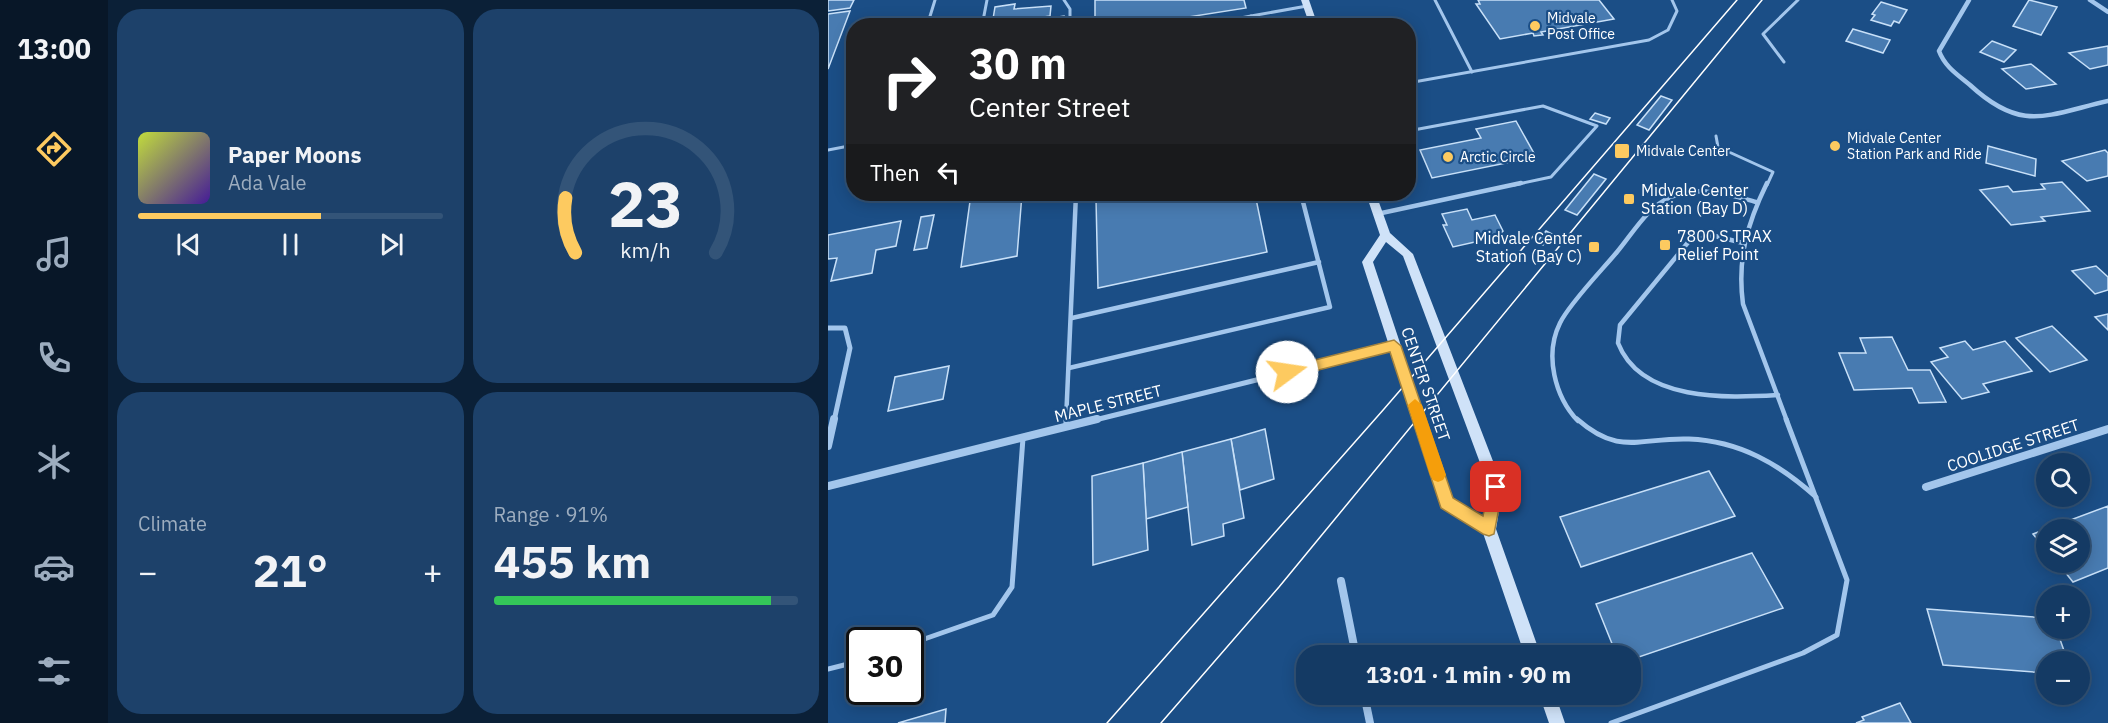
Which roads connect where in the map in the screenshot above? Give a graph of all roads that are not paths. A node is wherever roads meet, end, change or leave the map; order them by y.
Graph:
1 (935, 0) edge
2 (987, 0) edge
3 (1064, 0) edge
4 (1435, 0) edge
5 (1672, 0) edge
6 (1798, 0) edge
7 (1969, 0) edge
8 (2090, 0) edge
9 (1306, 3) edge
10 (2108, 12) edge
11 (1251, 16) joint
12 (929, 18) edge
13 (984, 18) edge
14 (1070, 18) edge
15 (1241, 18) edge
16 (1311, 18) edge
17 (1784, 62) dead end
18 (1472, 72) junction
19 (1416, 82) edge
20 (2108, 100) edge
21 (1416, 130) edge
22 (1716, 136) dead end
23 (846, 147) edge
24 (828, 150) edge
25 (1076, 201) edge
26 (1303, 201) edge
27 (1373, 201) edge
28 (1756, 202) junction
29 (1377, 214) junction
30 (1385, 235) junction
31 (1743, 243) junction
32 (1319, 262) junction
33 (1072, 318) junction
34 (828, 328) edge
35 (1394, 346) junction
36 (1069, 368) junction
37 (1778, 395) junction
38 (1066, 427) junction
39 (2108, 429) edge
40 (1023, 438) junction
41 (828, 446) edge
42 (828, 486) edge
43 (1926, 487) dead end
44 (1818, 499) junction
45 (1489, 529) junction
46 (1341, 581) dead end
47 (924, 639) edge
48 (1354, 645) edge
49 (1529, 645) edge
50 (846, 664) edge
51 (828, 669) edge
52 (1366, 705) edge
53 (1551, 705) edge
54 (1370, 723) edge
55 (1557, 723) edge
56 (1611, 723) edge

1 - 12 lane
2 - 13 lane
3 - 14 lane
4 - 18 lane
5 - 18 lane
6 - 17 lane
7 - 20 street
8 - 10 street
9 - 11 lane
9 - 16 main road
11 - 15 lane
18 - 19 lane
21 - 29 lane
22 - 28 lane
23 - 24 lane
25 - 33 lane
26 - 32 lane
27 - 29 main road, CENTER STREET
28 - 31 lane
28 - 44 lane
29 - 30 main road, CENTER STREET
30 - 35 main road, CENTER STREET
30 - 45 main road, CENTER STREET
31 - 37 lane
31 - 37 lane
32 - 33 lane
32 - 36 lane
33 - 36 lane
34 - 41 street
35 - 38 street, MAPLE STREET
35 - 45 main road, CENTER STREET
36 - 38 lane
37 - 44 lane
38 - 40 street, MAPLE STREET
39 - 43 street, COOLIDGE STREET
40 - 42 street, MAPLE STREET
40 - 47 lane
44 - 56 lane
45 - 49 main road, CENTER STREET
46 - 48 street
50 - 51 lane
52 - 54 street
53 - 55 main road

